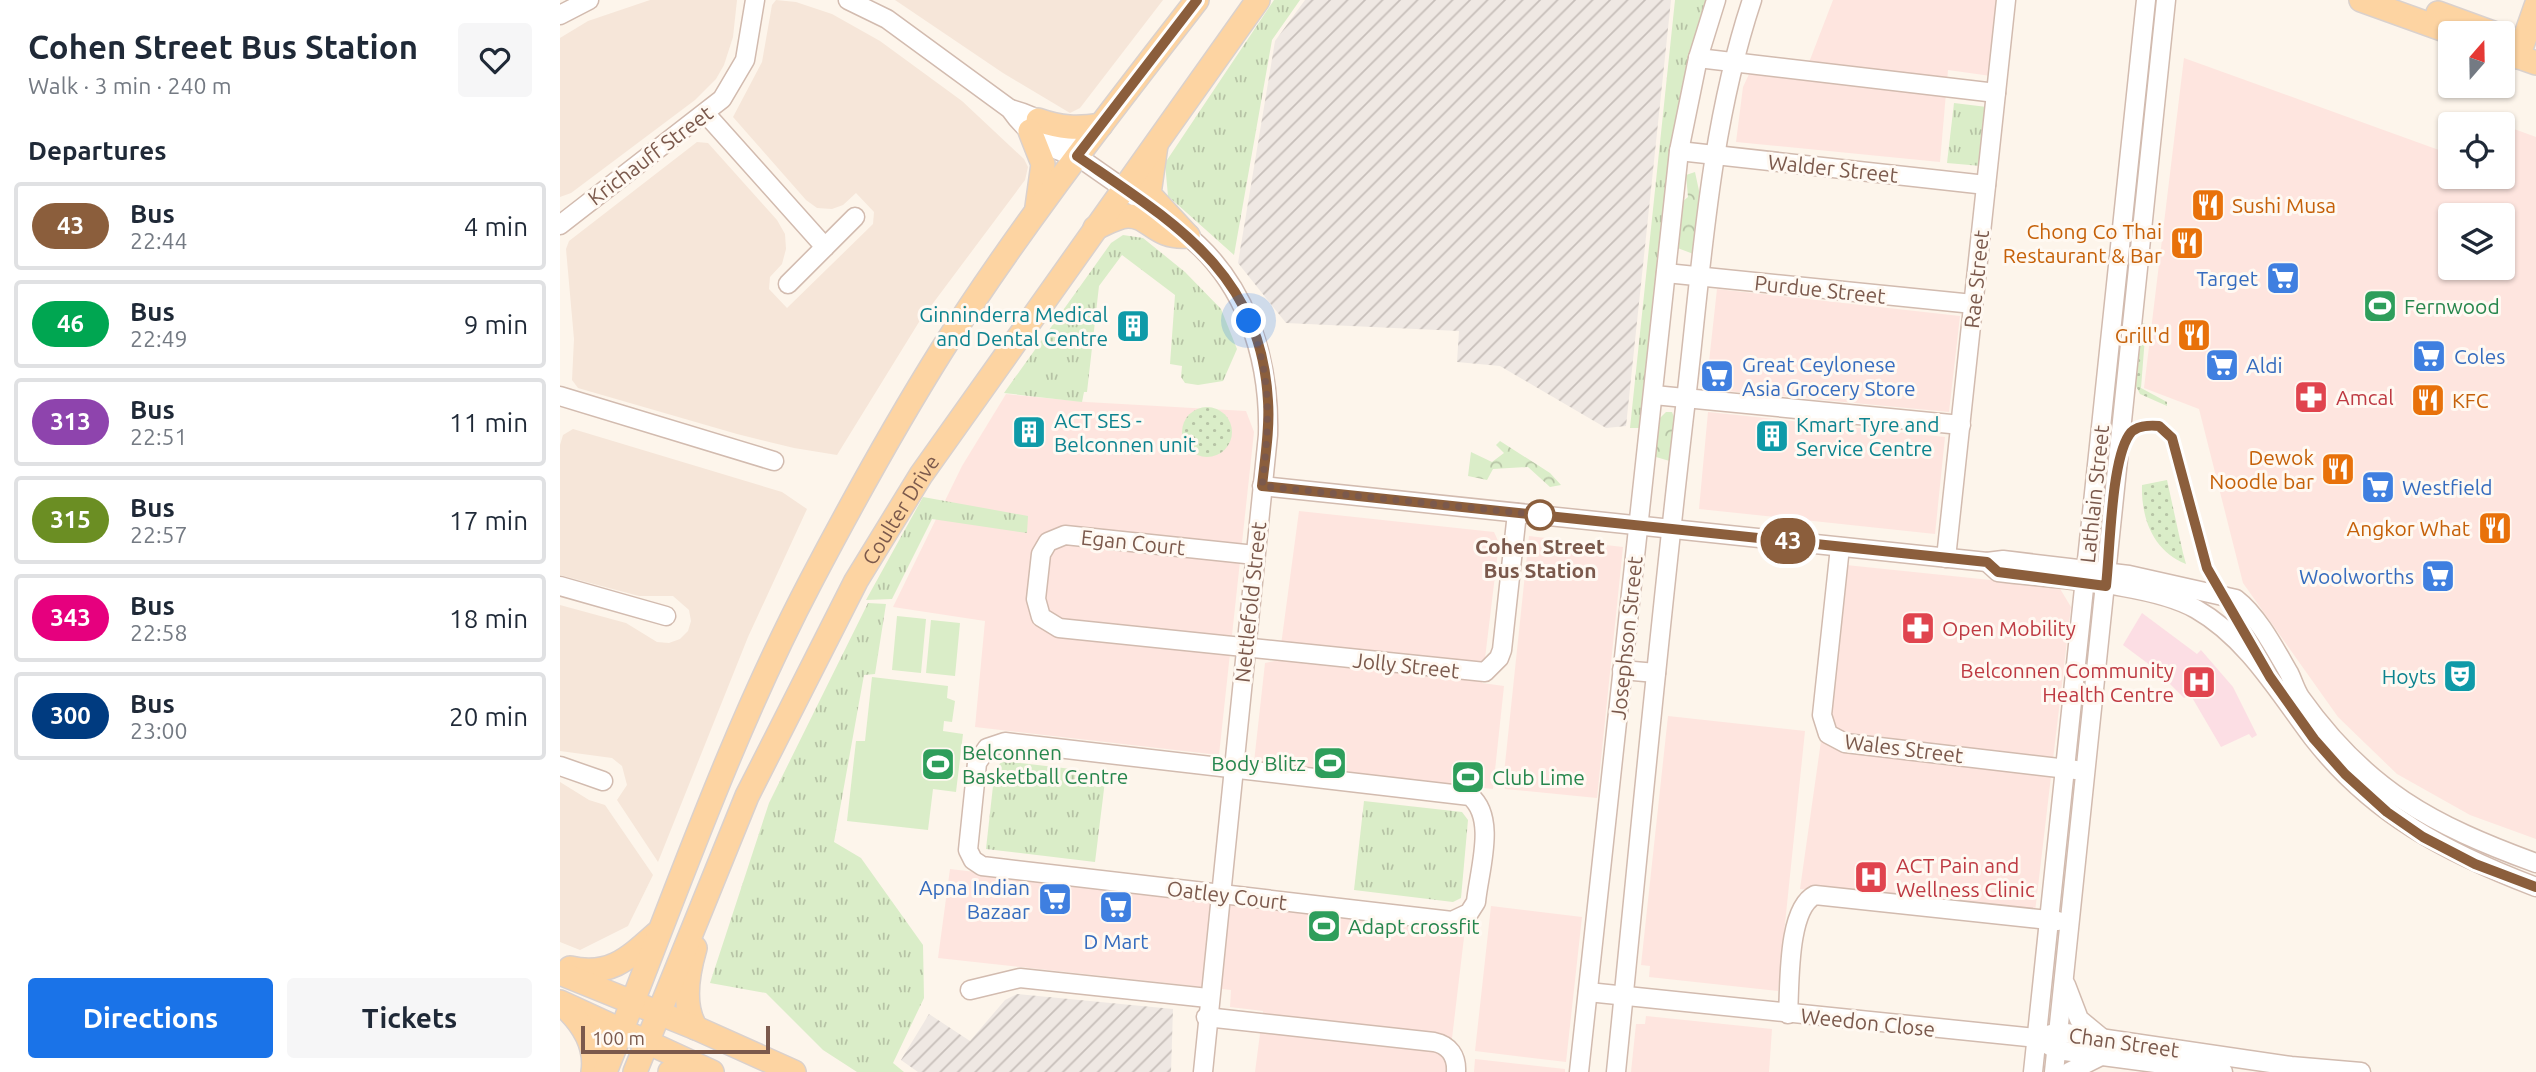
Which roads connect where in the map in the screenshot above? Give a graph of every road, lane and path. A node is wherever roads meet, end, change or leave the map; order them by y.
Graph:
1 (589, 0) edge
2 (755, 0) edge
3 (848, 0) edge
4 (1197, 0) edge
5 (1258, 0) edge
6 (1716, 0) edge
7 (1752, 0) edge
8 (2006, 0) edge
9 (2146, 0) edge
10 (2166, 0) edge
11 (2361, 0) edge
12 (2402, 0) edge
13 (2536, 6) edge
14 (560, 15) edge
15 (2460, 21) edge
16 (2438, 28) edge
17 (2523, 52) edge
18 (1698, 58) junction
19 (1734, 62) junction
20 (1996, 93) junction
21 (706, 114) junction
22 (1101, 125) junction
23 (1034, 126) junction
24 (1158, 139) junction
25 (1679, 151) junction
26 (1714, 155) junction
27 (1077, 156) junction
28 (1986, 185) junction
29 (1123, 188) junction
30 (855, 217) dead end
31 (1035, 217) junction
32 (560, 225) edge
33 (1095, 228) junction
34 (1188, 236) junction
35 (825, 247) junction
36 (1666, 273) junction
37 (1700, 276) junction
38 (788, 284) dead end
39 (1973, 304) junction
40 (1654, 394) junction
41 (560, 396) edge
42 (1686, 398) junction
43 (1961, 425) junction
44 (774, 461) dead end
45 (1262, 486) junction
46 (1517, 513) junction
47 (1638, 526) junction
48 (1671, 529) junction
49 (1840, 547) junction
50 (1255, 555) junction
51 (1946, 558) junction
52 (2086, 577) junction
53 (2107, 579) junction
54 (560, 586) edge
55 (666, 616) dead end
56 (1245, 648) junction
57 (1622, 670) junction
58 (1656, 673) junction
59 (560, 766) edge
60 (2065, 767) junction
61 (1233, 768) junction
62 (2086, 773) junction
63 (603, 781) dead end
64 (747, 796) junction
65 (2536, 863) edge
66 (2536, 887) edge
67 (1219, 894) junction
68 (2049, 920) junction
69 (2070, 922) junction
70 (660, 930) junction
71 (560, 966) edge
72 (560, 973) edge
73 (2064, 978) junction
74 (970, 990) dead end
75 (1588, 992) junction
76 (1624, 996) junction
77 (1209, 998) junction
78 (560, 1002) edge
79 (634, 1002) junction
80 (659, 1012) junction
81 (1788, 1014) junction
82 (1206, 1017) junction
83 (696, 1028) junction
84 (622, 1029) junction
85 (2036, 1038) junction
86 (648, 1040) junction
87 (2058, 1041) junction
88 (2102, 1047) junction
89 (593, 1072) edge
90 (605, 1072) edge
91 (635, 1072) edge
92 (670, 1072) edge
93 (691, 1072) edge
94 (712, 1072) edge
95 (794, 1072) edge
96 (1203, 1072) edge
97 (1456, 1072) edge
98 (1579, 1072) edge
99 (1616, 1072) edge
100 (2033, 1072) edge
101 (2054, 1072) edge
102 (2069, 1072) edge
103 (2223, 1072) edge
104 (2361, 1072) edge

1 - 14 street
2 - 21 street, Krichauff Street
3 - 23 street, Nettlefold Street
4 - 22 main road, Coulter Drive
5 - 24 main road, Coulter Drive
6 - 18 street, Josephson Street
7 - 19 street, Josephson Street
8 - 20 street, Rae Street
9 - 52 street, Lathlain Street
10 - 53 street, Lathlain Street
11 - 16 main road
12 - 15 main road
13 - 17 main road
18 - 19 street
18 - 25 street, Josephson Street
19 - 20 street
19 - 26 street, Josephson Street
20 - 28 street, Rae Street
21 - 32 street, Krichauff Street
21 - 35 street
22 - 23 main road
22 - 27 main road, Coulter Drive
23 - 27 street, Nettlefold Street
23 - 31 main road
24 - 29 main road, Coulter Drive
24 - 34 main road
25 - 26 street, Walder Street
25 - 36 street, Josephson Street
26 - 28 street, Walder Street
26 - 37 street, Josephson Street
27 - 29 street, Nettlefold Street
27 - 31 main road, Coulter Drive
28 - 39 street, Rae Street
29 - 33 main road, Coulter Drive
29 - 34 street, Nettlefold Street
30 - 35 street
31 - 70 main road, Coulter Drive
33 - 34 main road
33 - 64 main road, Coulter Drive
34 - 45 street, Nettlefold Street
35 - 38 street
36 - 37 street, Purdue Street
36 - 40 street, Josephson Street
37 - 39 street, Purdue Street
37 - 42 street, Josephson Street
39 - 43 street, Rae Street
40 - 42 street
40 - 47 street, Josephson Street
41 - 44 street
42 - 43 street
42 - 48 street, Josephson Street
43 - 51 street, Rae Street
45 - 46 street
45 - 50 street, Nettlefold Street
46 - 47 street
46 - 56 street, Jolly Street
47 - 48 street
47 - 57 street, Josephson Street
48 - 49 street
48 - 58 street, Josephson Street
49 - 51 street
49 - 60 street, Wales Street
50 - 56 street, Nettlefold Street
50 - 56 street, Egan Court
51 - 52 street
52 - 53 street
52 - 60 street, Lathlain Street
53 - 62 street, Lathlain Street
53 - 65 street
53 - 66 street
54 - 55 street
56 - 61 street, Nettlefold Street
57 - 58 street
57 - 75 street, Josephson Street
58 - 76 street, Josephson Street
59 - 63 street
60 - 62 street, Wales Street
60 - 68 street, Lathlain Street
61 - 67 street, Nettlefold Street
61 - 67 street, Oatley Court
61 - 67 street, Oatley Court
62 - 69 street, Lathlain Street
64 - 80 main road, Coulter Drive
64 - 83 main road
67 - 77 street, Nettlefold Street
68 - 69 street, Weedon Close
68 - 81 street, Weedon Close
68 - 85 street, Lathlain Street
69 - 73 street, Lathlain Street
70 - 71 main road
70 - 79 main road, Coulter Drive
72 - 79 main road
73 - 87 street, Lathlain Street
73 - 88 street
74 - 77 street
75 - 76 street
75 - 98 street, Josephson Street
76 - 81 street
76 - 99 street, Josephson Street
77 - 82 street, Nettlefold Street
78 - 84 main road
78 - 89 main road
79 - 80 main road
79 - 84 main road, Coulter Drive
80 - 83 main road
80 - 86 main road, Coulter Drive
81 - 85 street, Weedon Close
82 - 96 street, Nettlefold Street
82 - 97 street
83 - 95 main road
84 - 86 main road
84 - 90 main road, Coulter Drive
85 - 87 street, Chan Street
85 - 100 street, Lathlain Street
86 - 91 main road, Coulter Drive
86 - 94 main road
87 - 88 street, Chan Street
87 - 101 street, Lathlain Street
88 - 102 street
88 - 103 street, Chan Street
88 - 104 street, Chan Street
92 - 93 main road

